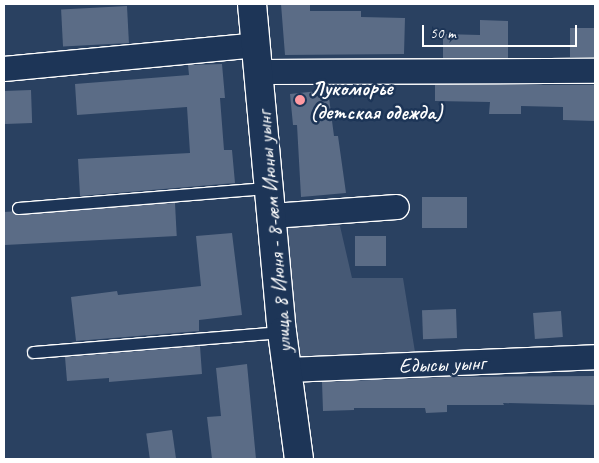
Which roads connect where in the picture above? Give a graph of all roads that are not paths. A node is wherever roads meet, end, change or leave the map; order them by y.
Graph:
1 (252, 4) edge
2 (257, 45) junction
3 (4, 70) edge
4 (595, 71) edge
5 (259, 72) junction
6 (269, 188) junction
7 (18, 208) dead end
8 (397, 208) dead end
9 (272, 216) junction
10 (282, 332) junction
11 (33, 352) dead end
12 (595, 357) edge
13 (288, 370) junction
14 (298, 459) edge

1 - 2 highway, улица 8 Июня - 8-ӕм Июны уынг
2 - 3 street
2 - 5 highway, улица 8 Июня - 8-ӕм Июны уынг
4 - 5 street
5 - 6 highway, улица 8 Июня - 8-ӕм Июны уынг
6 - 7 lane
6 - 9 highway, улица 8 Июня - 8-ӕм Июны уынг
8 - 9 street
9 - 10 highway, улица 8 Июня - 8-ӕм Июны уынг
10 - 11 lane
10 - 13 highway, улица 8 Июня - 8-ӕм Июны уынг
12 - 13 street, Едысы уынг
13 - 14 highway, улица 8 Июня - 8-ӕм Июны уынг

